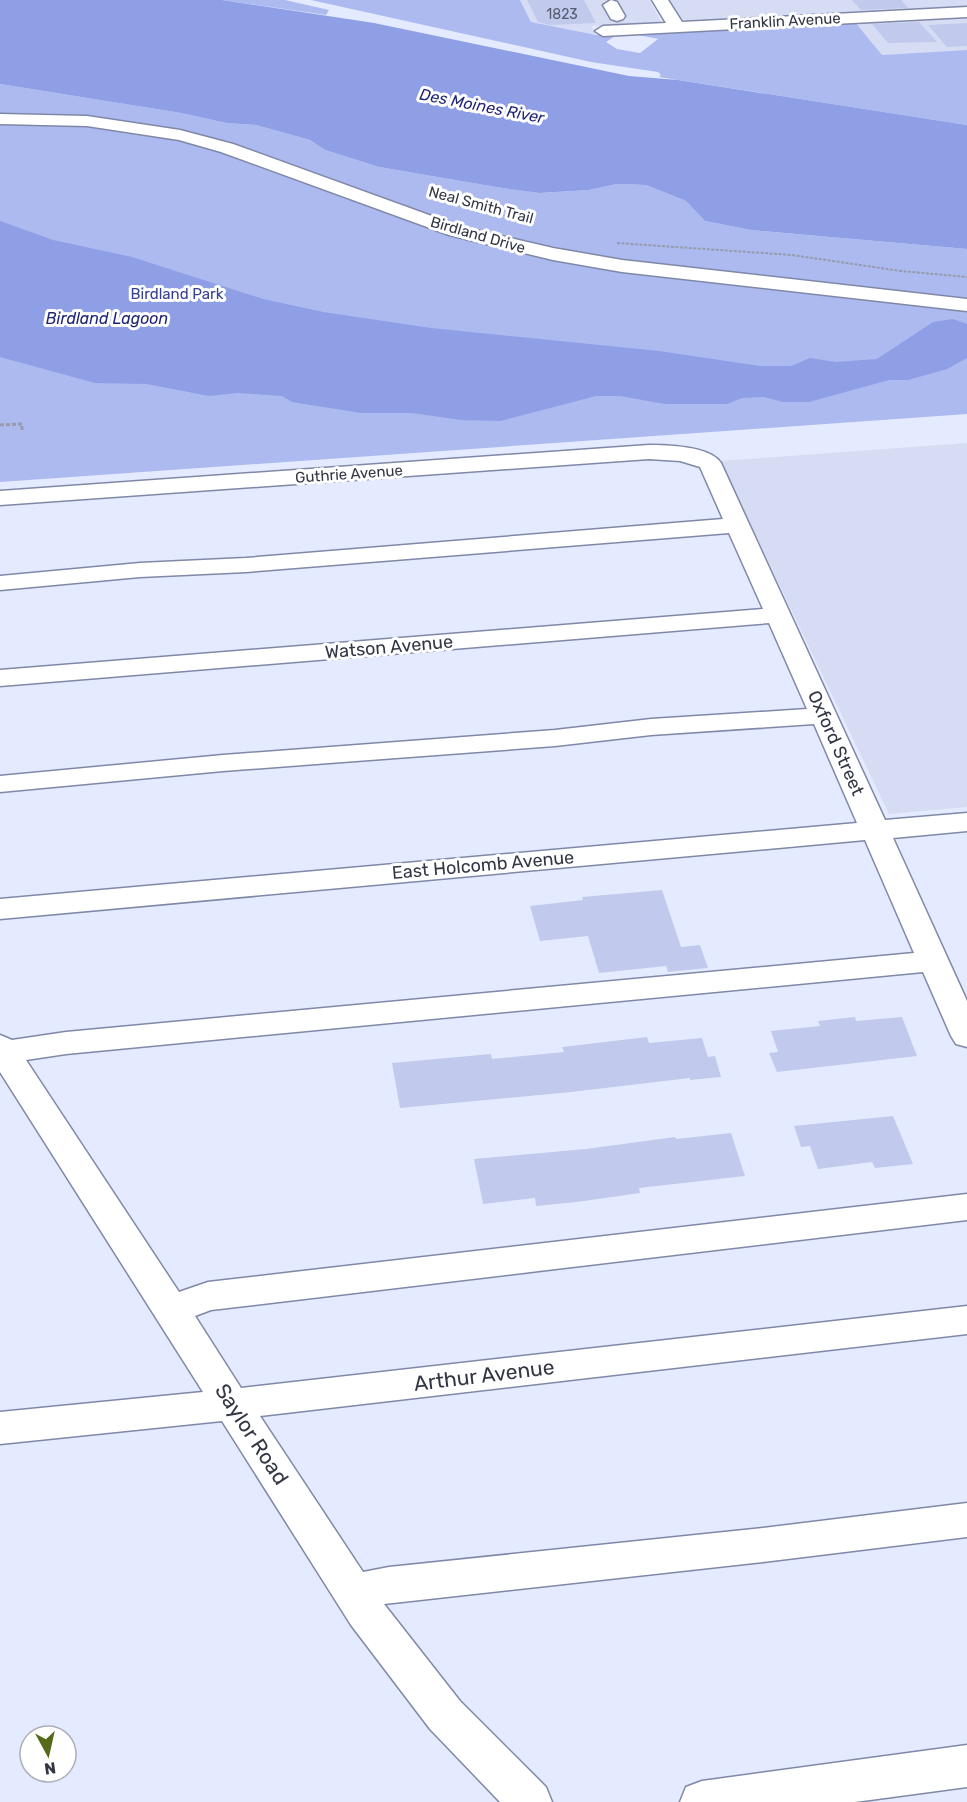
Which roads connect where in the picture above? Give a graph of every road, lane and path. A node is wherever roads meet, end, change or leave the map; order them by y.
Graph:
1 (662, 4) edge
2 (965, 7) edge
3 (614, 11) dead end
4 (676, 27) junction
5 (603, 31) dead end
6 (0, 119) edge
7 (609, 243) dead end
8 (967, 277) edge
9 (967, 305) edge
10 (0, 425) edge
11 (22, 430) dead end
12 (697, 457) joint
13 (0, 498) edge
14 (738, 525) junction
15 (0, 583) edge
16 (778, 615) junction
17 (0, 678) edge
18 (823, 715) junction
19 (0, 784) edge
20 (967, 822) edge
21 (875, 830) junction
22 (0, 909) edge
23 (935, 961) junction
24 (963, 1019) edge
25 (2, 1049) edge
26 (967, 1207) edge
27 (172, 1310) junction
28 (967, 1320) edge
29 (233, 1404) junction
30 (0, 1428) edge
31 (967, 1520) edge
32 (352, 1592) junction
33 (967, 1766) edge
34 (530, 1802) edge
35 (702, 1802) edge

1 - 3 street
1 - 4 street
2 - 4 street, Franklin Avenue
4 - 5 street, Franklin Avenue
6 - 9 street, Birdland Drive
7 - 8 path
10 - 11 path
12 - 13 street, Guthrie Avenue
12 - 14 street, Oxford Street
14 - 15 street
14 - 16 street, Oxford Street
16 - 17 street, Watson Avenue
16 - 18 street, Oxford Street
18 - 19 street
18 - 21 street, Oxford Street
20 - 21 street, East Holcomb Avenue
21 - 22 street, East Holcomb Avenue
21 - 23 street, Oxford Street
23 - 24 street, Oxford Street
23 - 25 street
25 - 27 street, Saylor Road
26 - 27 street
27 - 29 street, Saylor Road
28 - 29 street, Arthur Avenue
29 - 30 street, Arthur Avenue
29 - 32 street, Saylor Road
31 - 32 street
32 - 34 street, Saylor Road
33 - 35 street

